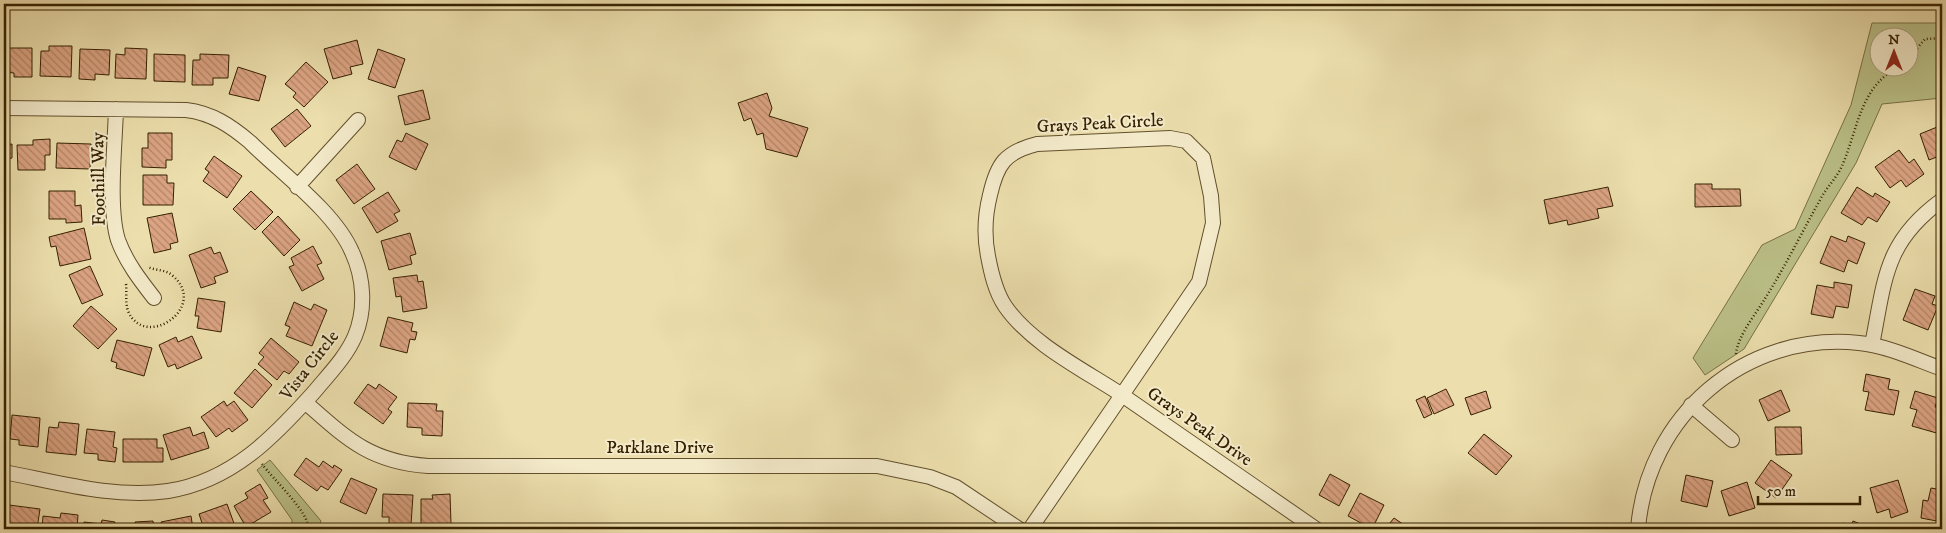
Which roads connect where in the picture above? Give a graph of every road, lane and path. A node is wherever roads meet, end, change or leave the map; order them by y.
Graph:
1 (1942, 38) edge
2 (1918, 47) edge
3 (1882, 78) edge
4 (4, 108) edge
5 (116, 110) junction
6 (358, 120) dead end
7 (297, 186) junction
8 (1942, 200) edge
9 (154, 298) dead end
10 (1872, 345) junction
11 (1736, 356) dead end
12 (1942, 369) edge
13 (1122, 396) junction
14 (305, 402) junction
15 (1691, 405) junction
16 (1732, 440) dead end
17 (262, 464) dead end
18 (4, 472) edge
19 (308, 529) edge
20 (1019, 529) edge
21 (1030, 529) edge
22 (1316, 529) edge
23 (1638, 529) edge

1 - 2 path
3 - 11 path
4 - 5 street, Vista Circle
5 - 7 street, Vista Circle
5 - 9 street, Foothill Way
6 - 7 street
7 - 14 street, Vista Circle
8 - 10 street
10 - 12 street
10 - 15 street
13 - 13 street, Grays Peak Circle
13 - 21 street, Grays Peak Drive
13 - 22 street, Grays Peak Drive
14 - 18 street, Vista Circle
14 - 20 street, Parklane Drive
15 - 16 street
15 - 23 street
17 - 19 path

